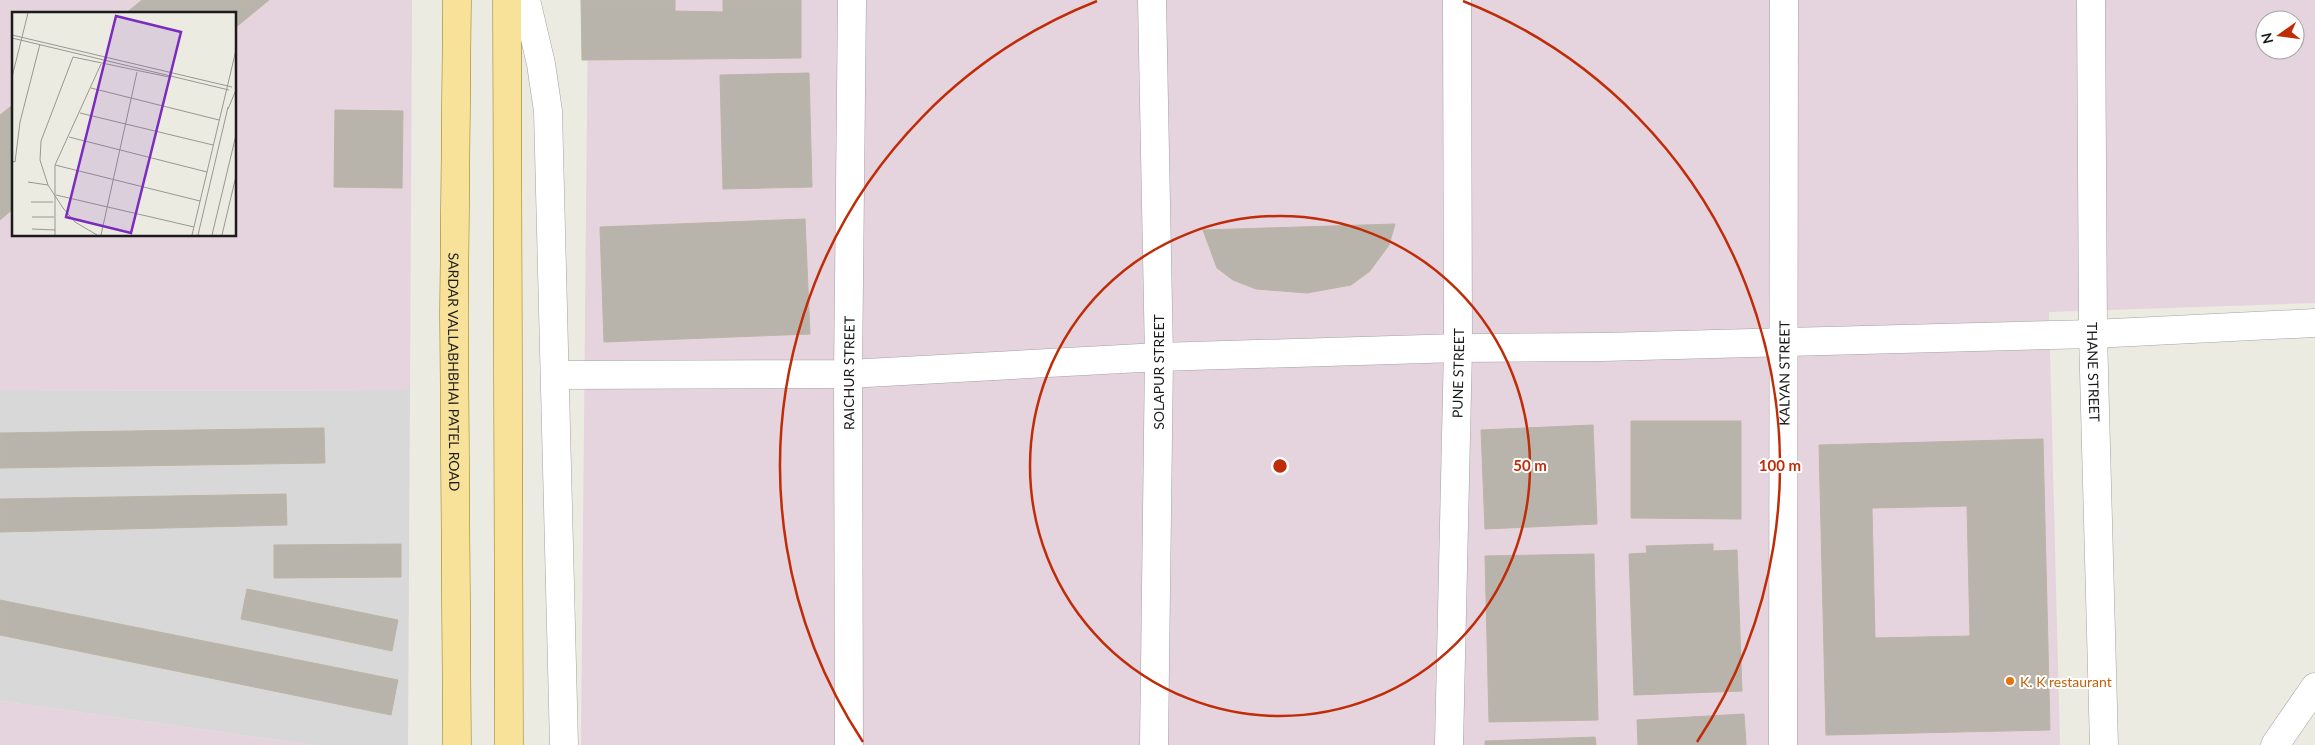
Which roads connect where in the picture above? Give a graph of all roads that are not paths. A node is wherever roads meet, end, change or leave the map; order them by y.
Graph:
1 (457, 0) edge
2 (507, 0) edge
3 (526, 0) edge
4 (852, 0) edge
5 (1152, 0) edge
6 (1456, 0) edge
7 (1784, 0) edge
8 (2091, 0) edge
9 (2315, 323) edge
10 (2093, 334) junction
11 (1785, 341) junction
12 (1458, 348) junction
13 (1159, 357) junction
14 (848, 374) junction
15 (556, 375) junction
16 (2315, 687) edge
17 (457, 745) edge
18 (509, 745) edge
19 (564, 745) edge
20 (849, 745) edge
21 (1154, 745) edge
22 (1449, 745) edge
23 (1783, 745) edge
24 (2104, 745) edge
25 (2274, 745) edge

1 - 17 main road, SARDAR VALLABHBHAI PATEL ROAD
2 - 18 main road
3 - 15 street
4 - 14 street, RAICHUR STREET
5 - 13 street, SOLAPUR STREET
6 - 12 street, PUNE STREET
7 - 11 street, KALYAN STREET
8 - 10 street, THANE STREET
9 - 10 street
10 - 11 street
10 - 24 street, THANE STREET
11 - 12 street
11 - 23 street, KALYAN STREET
12 - 13 street
12 - 22 street, PUNE STREET
13 - 14 street
13 - 21 street, SOLAPUR STREET
14 - 15 street
14 - 20 street, RAICHUR STREET
15 - 19 street
16 - 25 street

